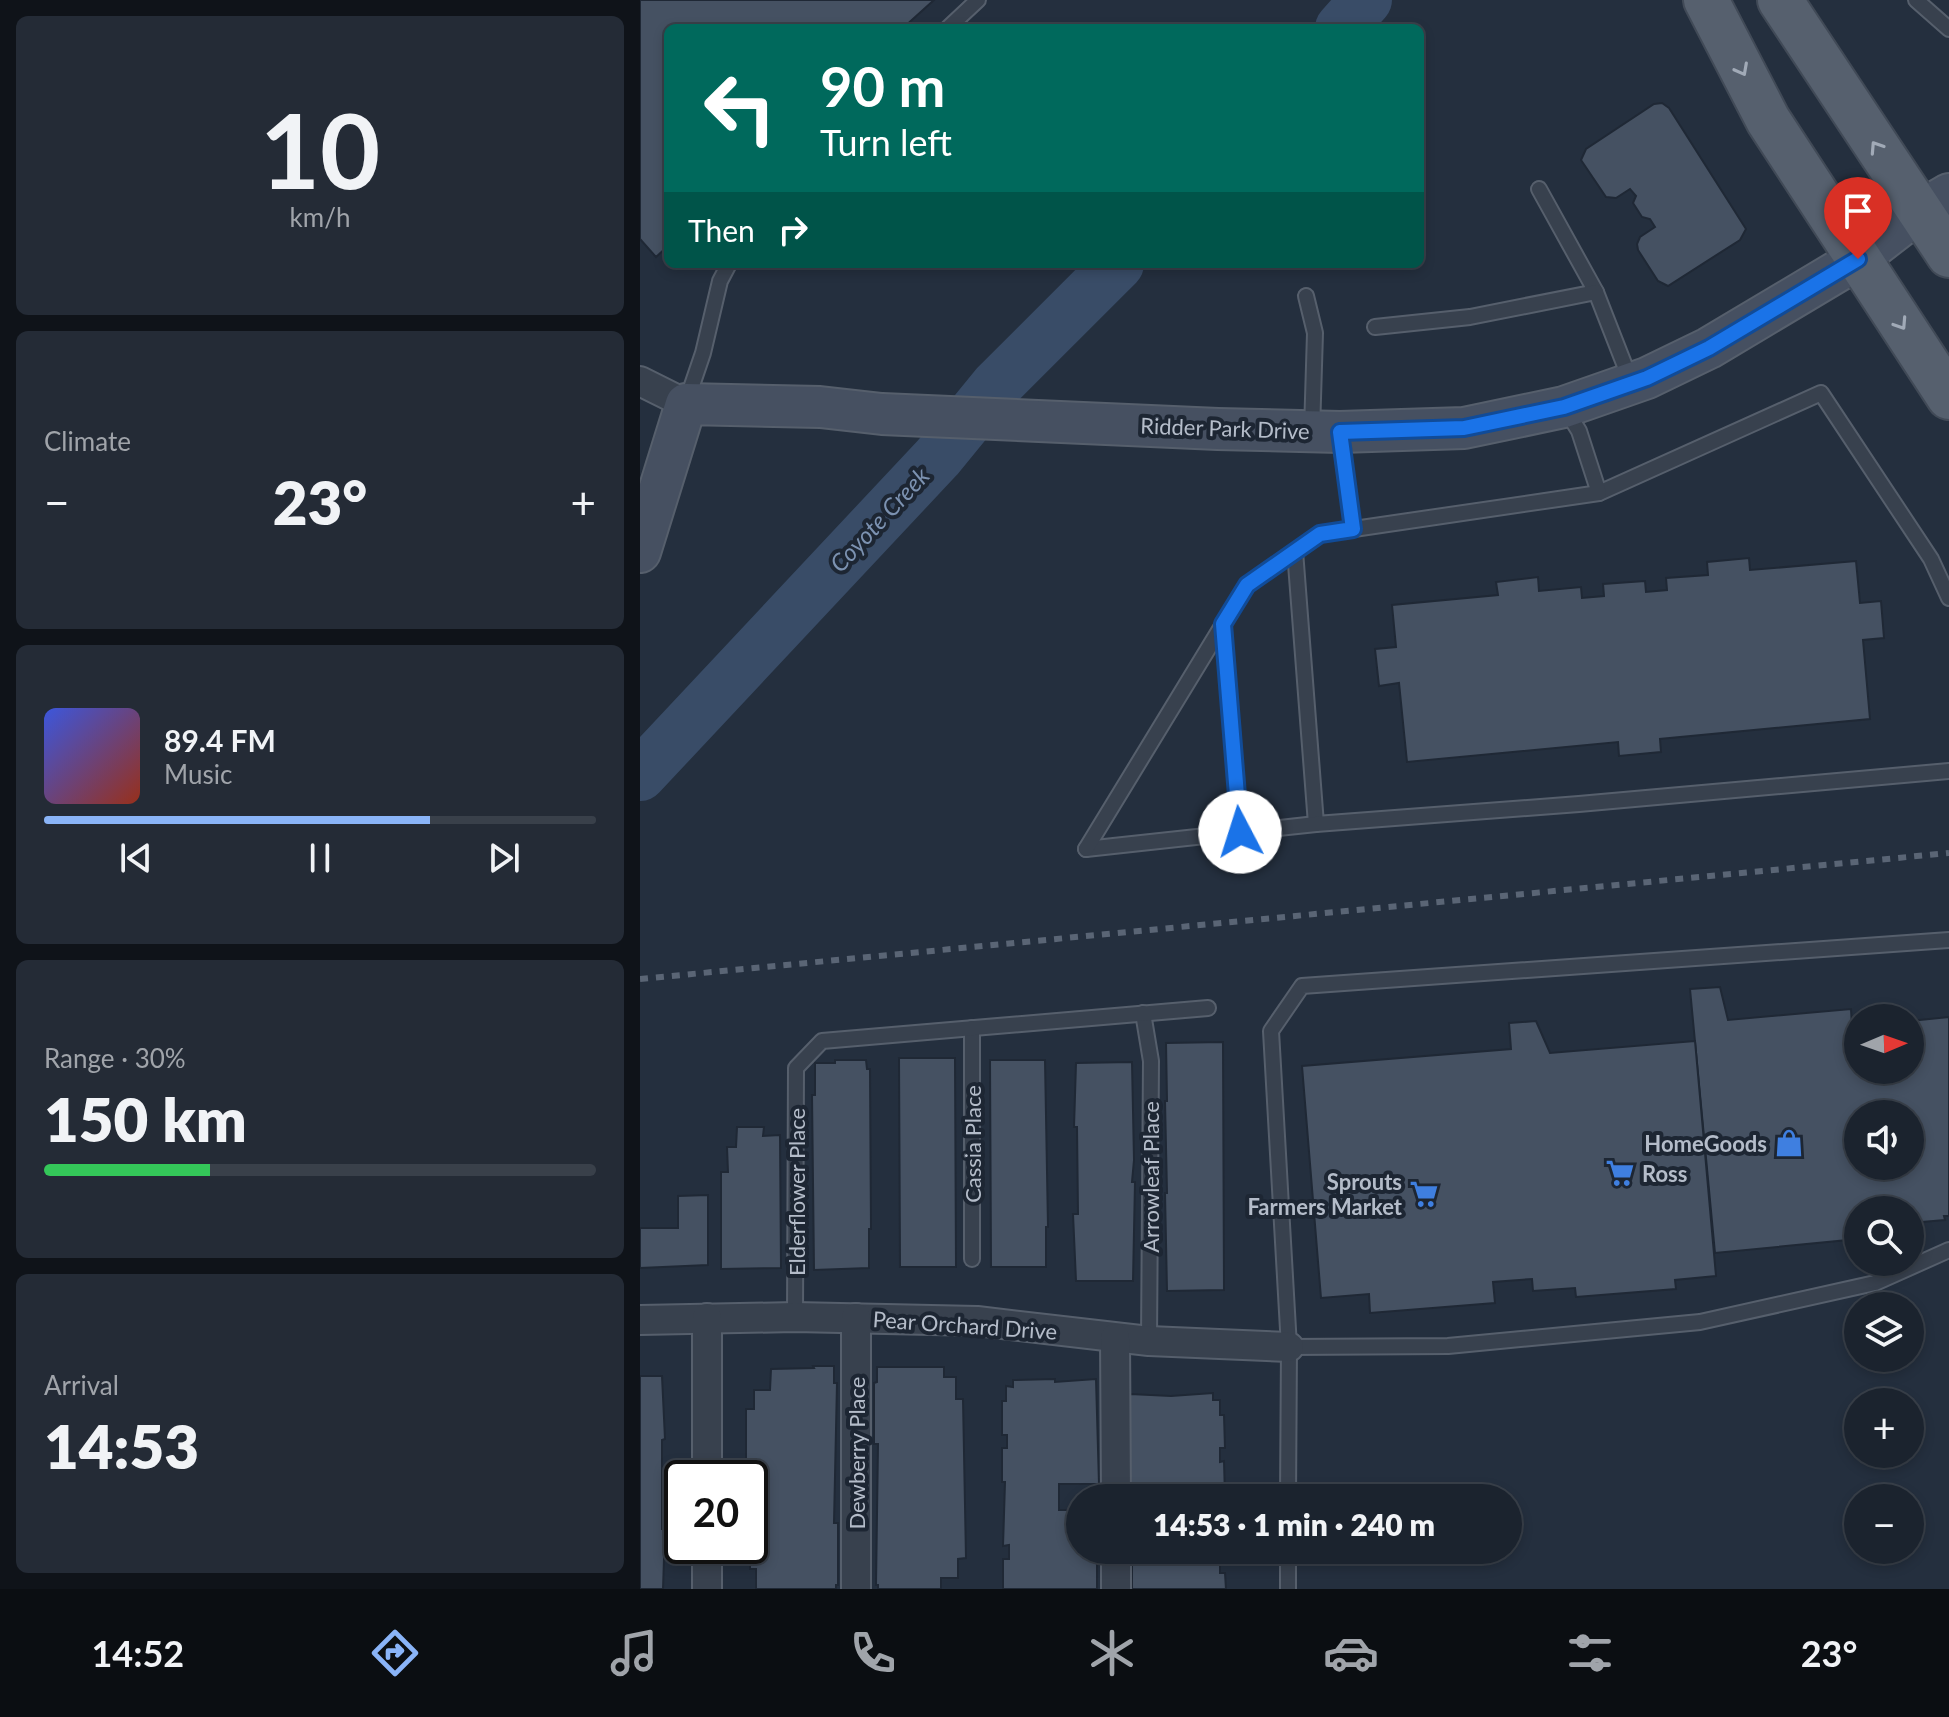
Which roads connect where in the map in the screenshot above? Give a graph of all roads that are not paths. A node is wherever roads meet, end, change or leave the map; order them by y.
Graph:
1 (978, 0) edge
2 (1706, 0) edge
3 (1780, 0) edge
4 (1916, 0) edge
5 (952, 24) edge
6 (1949, 29) edge
7 (1539, 189) dead end
8 (1934, 202) edge
9 (1949, 255) edge
10 (1858, 259) junction
11 (727, 268) edge
12 (1596, 292) junction
13 (1306, 296) dead end
14 (1375, 327) dead end
15 (640, 381) edge
16 (1632, 383) junction
17 (1949, 397) edge
18 (686, 404) junction
19 (1564, 407) junction
20 (1326, 432) junction
21 (1599, 493) junction
22 (1353, 529) junction
23 (1295, 551) junction
24 (640, 552) edge
25 (1949, 598) edge
26 (1223, 624) junction
27 (1949, 771) edge
28 (1316, 824) junction
29 (1240, 832) junction
30 (1949, 940) edge
31 (1208, 1008) dead end
32 (1143, 1013) junction
33 (972, 1028) junction
34 (1949, 1250) edge
35 (972, 1259) dead end
36 (795, 1317) junction
37 (707, 1318) junction
38 (856, 1318) junction
39 (640, 1320) edge
40 (1115, 1338) junction
41 (1149, 1341) junction
42 (1289, 1347) junction
43 (707, 1460) edge
44 (1116, 1484) edge
45 (1288, 1484) edge
46 (707, 1564) edge
47 (1116, 1564) edge
48 (1288, 1564) edge
49 (707, 1589) edge
50 (856, 1589) edge
51 (1116, 1589) edge
52 (1288, 1589) edge

1 - 5 lane
2 -> 10 main road
8 -> 3 main road
4 - 6 lane
7 - 12 lane
8 - 9 main road
8 - 10 street, Ridder Park Drive
10 - 16 street, Ridder Park Drive
10 -> 17 main road
11 - 18 lane
12 - 14 lane
12 - 16 lane
13 - 20 lane
15 - 18 street, Ridder Park Drive
16 - 19 street, Ridder Park Drive
18 - 20 street, Ridder Park Drive
18 - 24 street
19 - 20 street, Ridder Park Drive
19 - 21 lane
20 - 22 lane
21 - 22 lane
21 - 25 lane
22 - 23 lane
23 - 26 lane
23 - 28 lane
26 - 29 lane
26 - 29 lane
27 - 28 lane
28 - 29 lane
30 - 42 lane
31 - 32 lane
32 - 33 lane
32 - 41 lane, Arrowleaf Place
33 - 35 lane, Cassia Place
33 - 36 lane, Elderflower Place
34 - 42 lane
36 - 37 street, Pear Orchard Drive
36 - 38 street, Pear Orchard Drive
37 - 39 street, Pear Orchard Drive
37 - 43 street
38 - 40 street, Pear Orchard Drive
38 - 50 street, Dewberry Place
40 - 41 street, Pear Orchard Drive
40 - 44 street
41 - 42 street, Pear Orchard Drive
42 - 45 lane
46 - 49 street
47 - 51 street
48 - 52 lane

